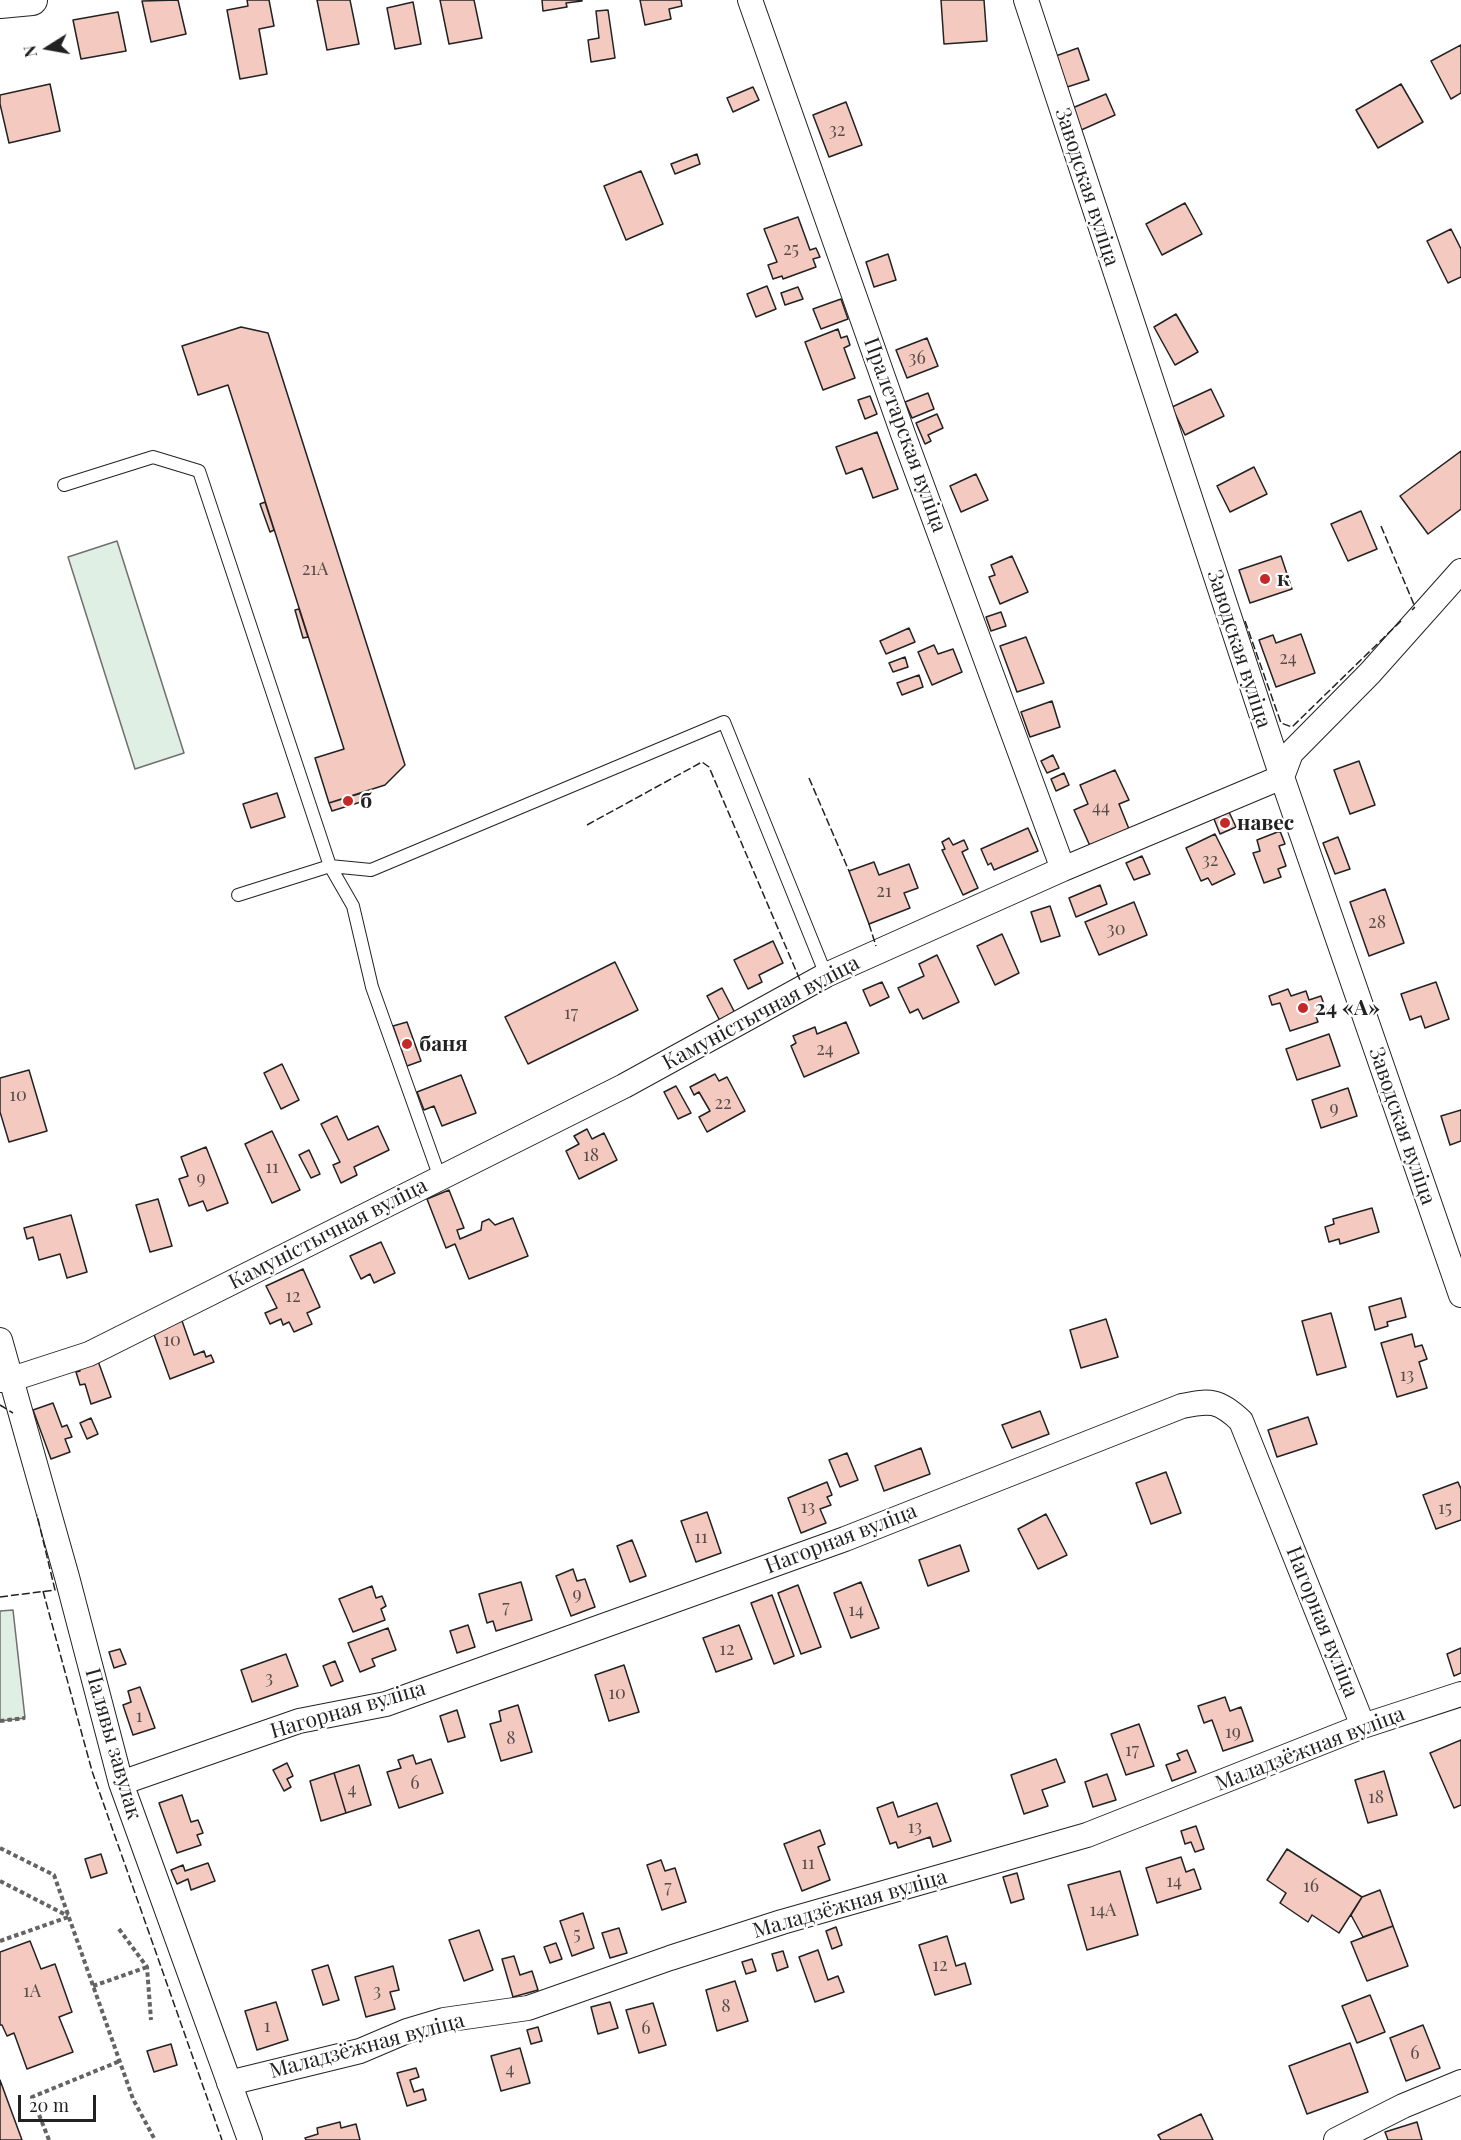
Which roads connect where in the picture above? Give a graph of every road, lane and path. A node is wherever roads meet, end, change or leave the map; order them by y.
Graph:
1 (32, 0) edge
2 (750, 0) edge
3 (1026, 0) edge
4 (0, 3) edge
5 (64, 485) dead end
6 (1461, 572) edge
7 (1282, 777) junction
8 (330, 866) junction
9 (1063, 869) junction
10 (238, 895) dead end
11 (826, 975) junction
12 (440, 1178) junction
13 (1461, 1295) edge
14 (0, 1340) edge
15 (6, 1380) edge
16 (1461, 1694) edge
17 (25, 1718) dead end
18 (0, 1721) edge
19 (1364, 1726) junction
20 (121, 1783) junction
21 (0, 1848) edge
22 (0, 1881) edge
23 (69, 1917) junction
24 (119, 1929) dead end
25 (0, 1941) edge
26 (147, 1967) junction
27 (93, 1986) junction
28 (151, 2020) dead end
29 (120, 2061) junction
30 (1461, 2082) edge
31 (230, 2083) junction
32 (1340, 2139) edge
33 (49, 2140) edge
34 (155, 2140) edge
35 (250, 2140) edge

1 - 4 street
2 - 9 street, Пралетарская вуліца
3 - 7 street, Заводская вуліца
5 - 8 lane
6 - 7 street
7 - 9 street, Камуністычная вуліца
7 - 13 street, Заводская вуліца
8 - 10 lane
8 - 11 lane
8 - 12 lane
9 - 11 street, Камуністычная вуліца
11 - 12 street, Камуністычная вуліца
12 - 15 street, Камуністычная вуліца
14 - 15 street, Палявы завулак
15 - 20 street, Палявы завулак
16 - 19 street, Маладзёжная вуліца
17 - 18 path
19 - 20 street, Нагорная вуліца
19 - 31 street, Маладзёжная вуліца
20 - 31 street, Палявы завулак
21 - 23 path
22 - 23 path
23 - 25 path
23 - 27 path
24 - 26 path
26 - 27 path
26 - 28 path
27 - 29 path
29 - 33 path
29 - 34 path
30 - 32 street
31 - 35 street, Палявы завулак

